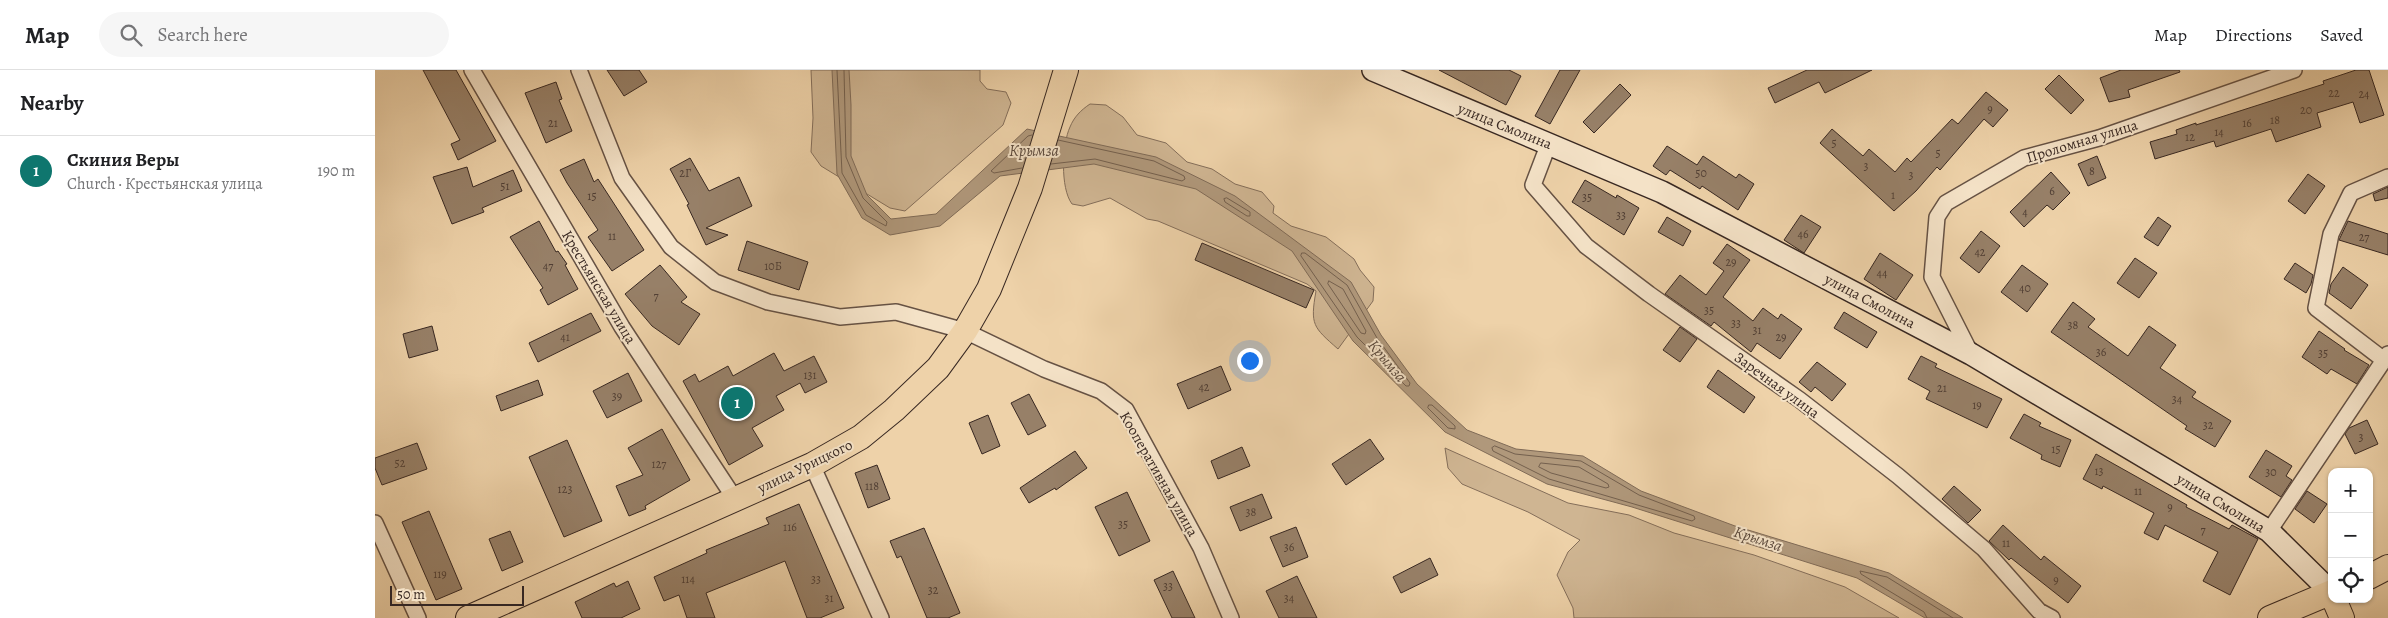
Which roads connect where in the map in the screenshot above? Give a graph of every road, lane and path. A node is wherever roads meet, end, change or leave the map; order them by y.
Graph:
1 (472, 70) edge
2 (579, 70) edge
3 (1373, 70) edge
4 (2294, 70) edge
5 (1064, 76) edge
6 (1549, 144) junction
7 (2388, 177) edge
8 (965, 331) junction
9 (1971, 354) junction
10 (2386, 357) edge
11 (812, 465) junction
12 (735, 499) junction
13 (375, 523) edge
14 (2269, 531) junction
15 (2388, 567) edge
16 (2373, 575) edge
17 (2328, 588) edge
18 (2328, 594) edge
19 (2336, 603) edge
20 (418, 618) edge
21 (467, 618) edge
22 (881, 618) edge
23 (1231, 618) edge
24 (2052, 618) edge
25 (2270, 618) edge
26 (2342, 618) edge

1 - 12 street, Крестьянская улица
2 - 8 street, Кооперативная улица
3 - 6 street, улица Смолина
4 - 9 street, Проломная улица
5 - 8 main road, улица Урицкого
6 - 9 street, улица Смолина
6 - 24 street, Заречная улица
7 - 10 street
8 - 11 main road, улица Урицкого
8 - 23 street, Кооперативная улица
9 - 14 street, улица Смолина
10 - 14 street
11 - 12 main road, улица Урицкого
11 - 22 street
12 - 21 main road, улица Урицкого
13 - 20 street
14 - 17 street, улица Смолина
15 - 16 main road
18 - 25 main road
19 - 26 main road

